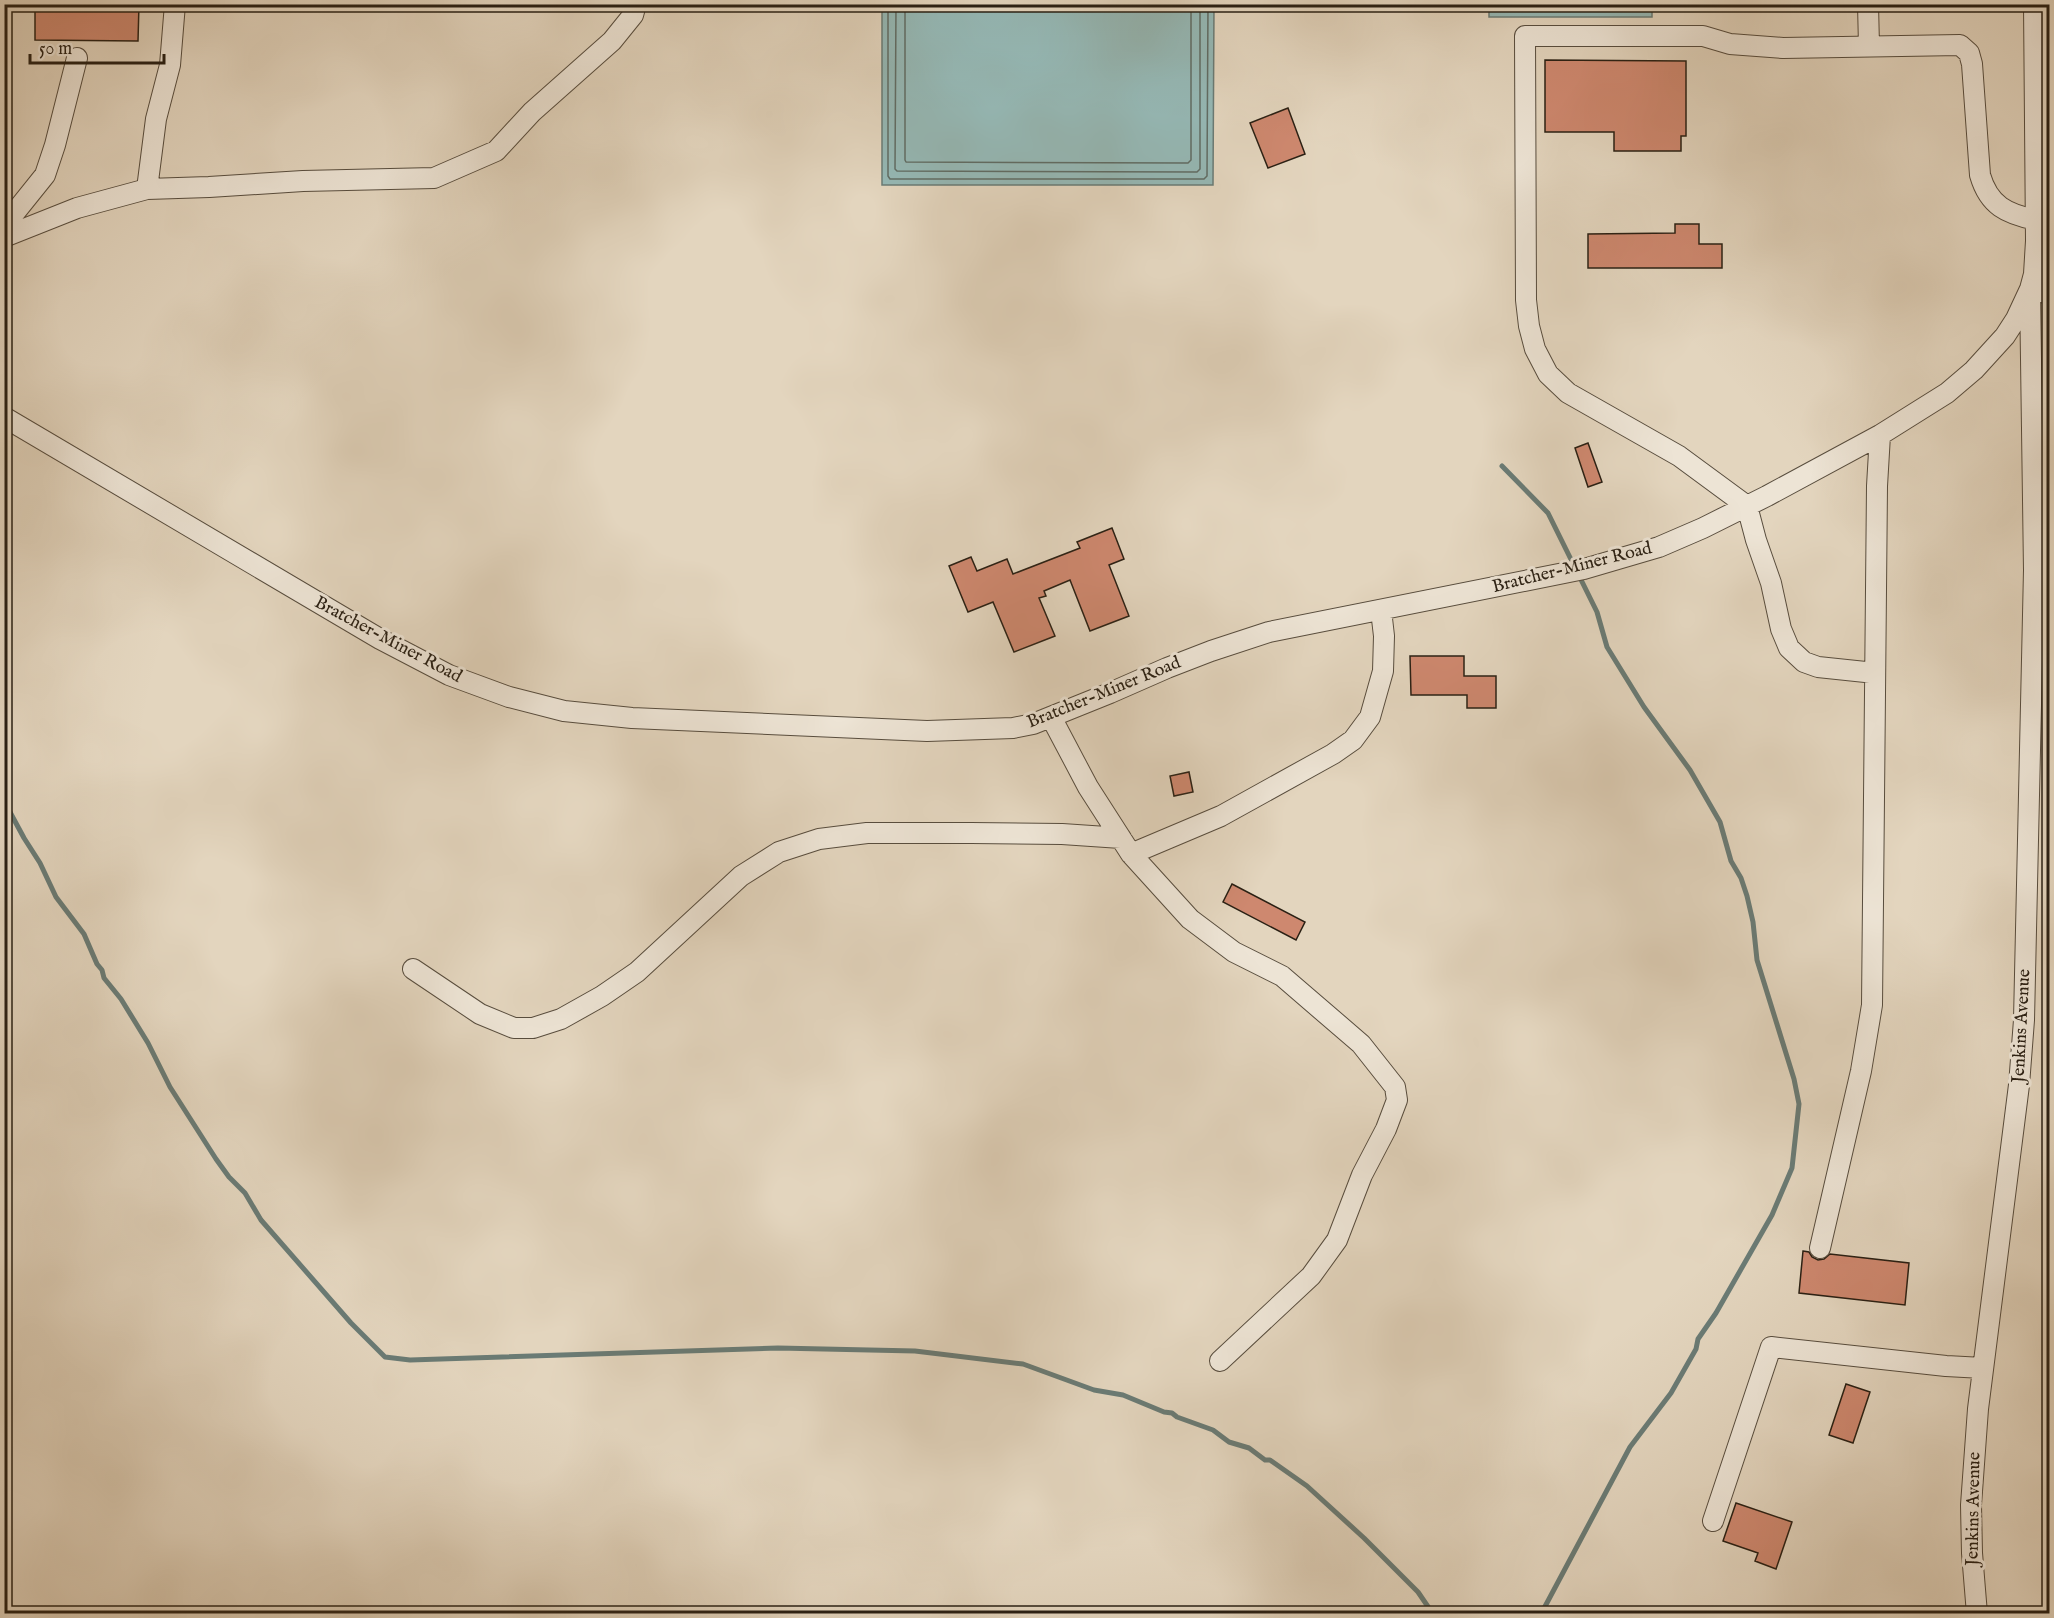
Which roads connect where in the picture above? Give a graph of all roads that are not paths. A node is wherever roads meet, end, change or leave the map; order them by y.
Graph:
1 (175, 4) edge
2 (636, 4) edge
3 (1868, 4) edge
4 (2034, 4) edge
5 (1869, 46) junction
6 (77, 58) dead end
7 (147, 189) junction
8 (2036, 220) junction
9 (4, 226) edge
10 (4, 237) edge
11 (2030, 289) junction
12 (2049, 294) edge
13 (4, 417) edge
14 (1880, 435) junction
15 (1747, 506) junction
16 (1381, 609) junction
17 (1875, 673) junction
18 (1051, 717) junction
19 (1126, 846) junction
20 (413, 969) dead end
21 (1820, 1248) dead end
22 (1220, 1361) dead end
23 (1983, 1368) junction
24 (1713, 1521) dead end
25 (1977, 1614) edge

1 - 7 street
2 - 7 street
3 - 5 street
4 - 8 street, Jenkins Avenue
5 - 8 street
5 - 15 street
6 - 9 street
7 - 10 street
8 - 11 street, Jenkins Avenue
11 - 12 street
11 - 14 street, Bratcher-Miner Road
11 - 23 street, Jenkins Avenue
13 - 18 street, Bratcher-Miner Road
14 - 15 street, Bratcher-Miner Road
14 - 17 street
15 - 16 street, Bratcher-Miner Road
15 - 17 street
16 - 18 street, Bratcher-Miner Road
16 - 19 street
17 - 21 street
18 - 19 street
19 - 20 street
19 - 22 street
23 - 24 street
23 - 25 street, Jenkins Avenue

